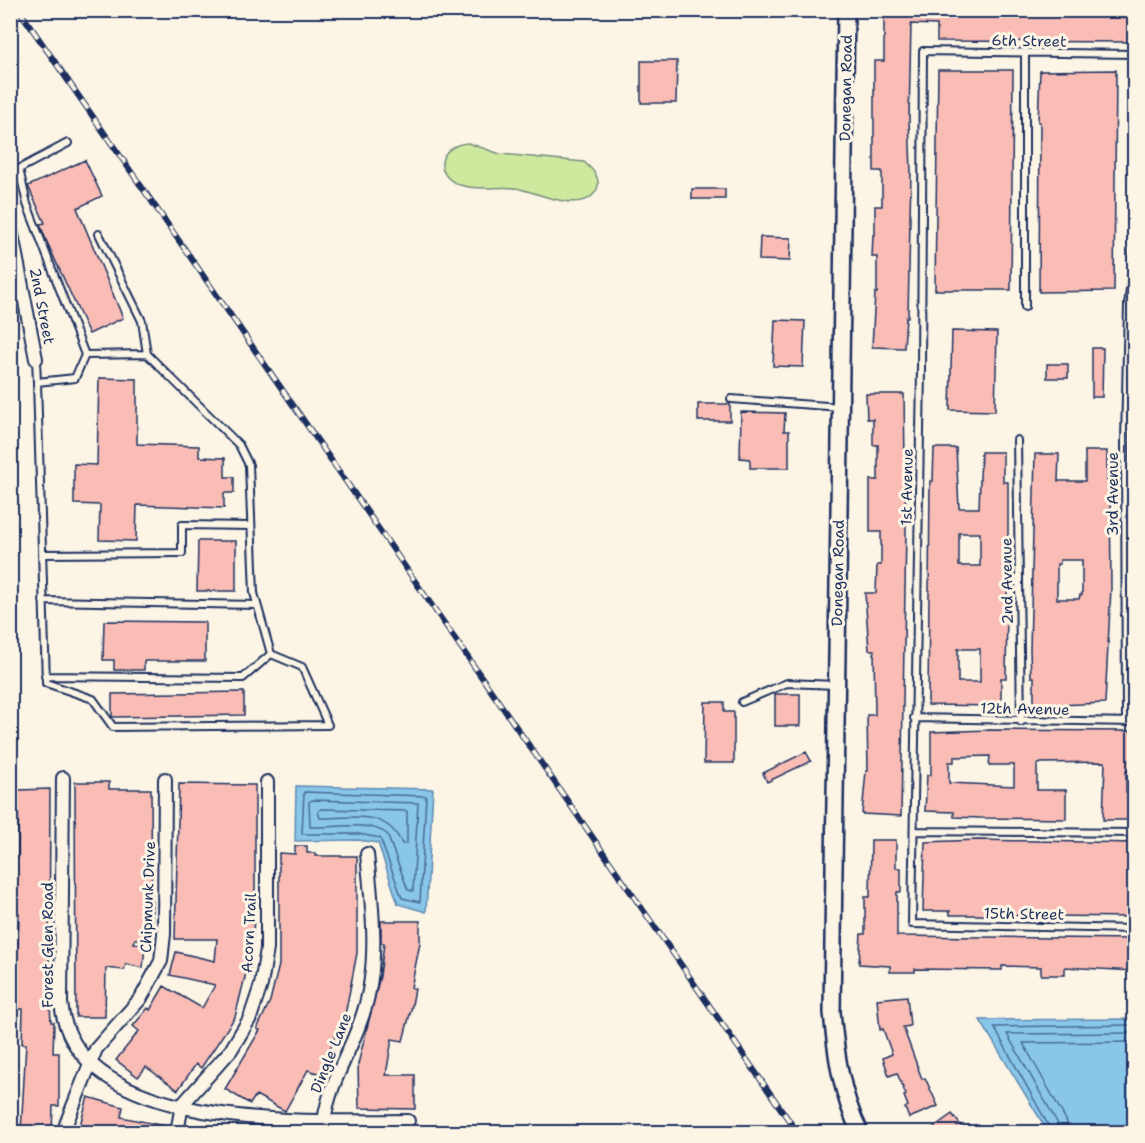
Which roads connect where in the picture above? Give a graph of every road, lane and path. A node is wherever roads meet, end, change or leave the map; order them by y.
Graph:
1 (846, 10) edge
2 (923, 51) joint
3 (1025, 53) junction
4 (1134, 55) edge
5 (68, 143) dead end
6 (1134, 194) edge
7 (10, 224) edge
8 (99, 234) dead end
9 (1134, 263) edge
10 (15, 272) edge
11 (1025, 307) dead end
12 (147, 354) junction
13 (85, 355) junction
14 (36, 359) joint
15 (1131, 365) edge
16 (37, 382) junction
17 (731, 399) dead end
18 (841, 408) junction
19 (1017, 440) dead end
20 (1125, 514) junction
21 (1134, 514) edge
22 (251, 526) junction
23 (42, 554) junction
24 (43, 601) junction
25 (257, 605) junction
26 (1125, 615) junction
27 (1134, 615) edge
28 (271, 654) junction
29 (45, 676) junction
30 (836, 685) junction
31 (742, 702) dead end
32 (914, 718) junction
33 (1021, 722) junction
34 (1126, 722) junction
35 (1134, 722) edge
36 (63, 778) dead end
37 (165, 779) dead end
38 (267, 782) dead end
39 (914, 831) junction
40 (1134, 833) edge
41 (367, 854) dead end
42 (912, 924) joint
43 (1134, 929) edge
44 (89, 1063) junction
45 (182, 1105) junction
46 (324, 1121) junction
47 (408, 1121) dead end
48 (66, 1132) edge
49 (177, 1132) edge
50 (860, 1132) edge

1 - 18 street, Donegan Road
2 - 3 lane, 6th Street
2 - 32 lane, 1st Avenue
3 - 4 lane, 6th Street
3 - 11 lane
5 - 13 lane
6 - 9 lane, 3rd Avenue
7 - 10 street, 2nd Street
8 - 12 lane
9 - 15 lane, 3rd Avenue
10 - 14 street, 2nd Street
12 - 13 lane
12 - 22 lane
13 - 16 lane
14 - 16 lane
15 - 20 lane, 3rd Avenue
16 - 23 lane
17 - 18 lane
18 - 30 street, Donegan Road
19 - 33 lane, 2nd Avenue
20 - 21 lane
20 - 26 lane, 3rd Avenue
22 - 23 lane
22 - 25 lane
23 - 24 lane
24 - 25 lane
24 - 29 lane
25 - 28 lane
26 - 27 lane
26 - 34 lane, 3rd Avenue
28 - 29 lane
28 - 29 lane
30 - 31 lane
30 - 50 street, Donegan Road
32 - 33 lane, 12th Avenue
32 - 39 lane, 1st Avenue
33 - 34 lane, 12th Avenue
34 - 35 lane, 12th Avenue
36 - 44 street, Forest Glen Road
37 - 44 street, Chipmunk Drive
38 - 45 street, Acorn Trail
39 - 40 lane
39 - 42 lane, 1st Avenue
41 - 46 street, Dingle Lane
42 - 43 lane, 15th Street
44 - 45 street, Forest Glen Road
44 - 48 street, Chipmunk Drive
45 - 46 street, Forest Glen Road
45 - 49 street
46 - 47 street, Forest Glen Road

